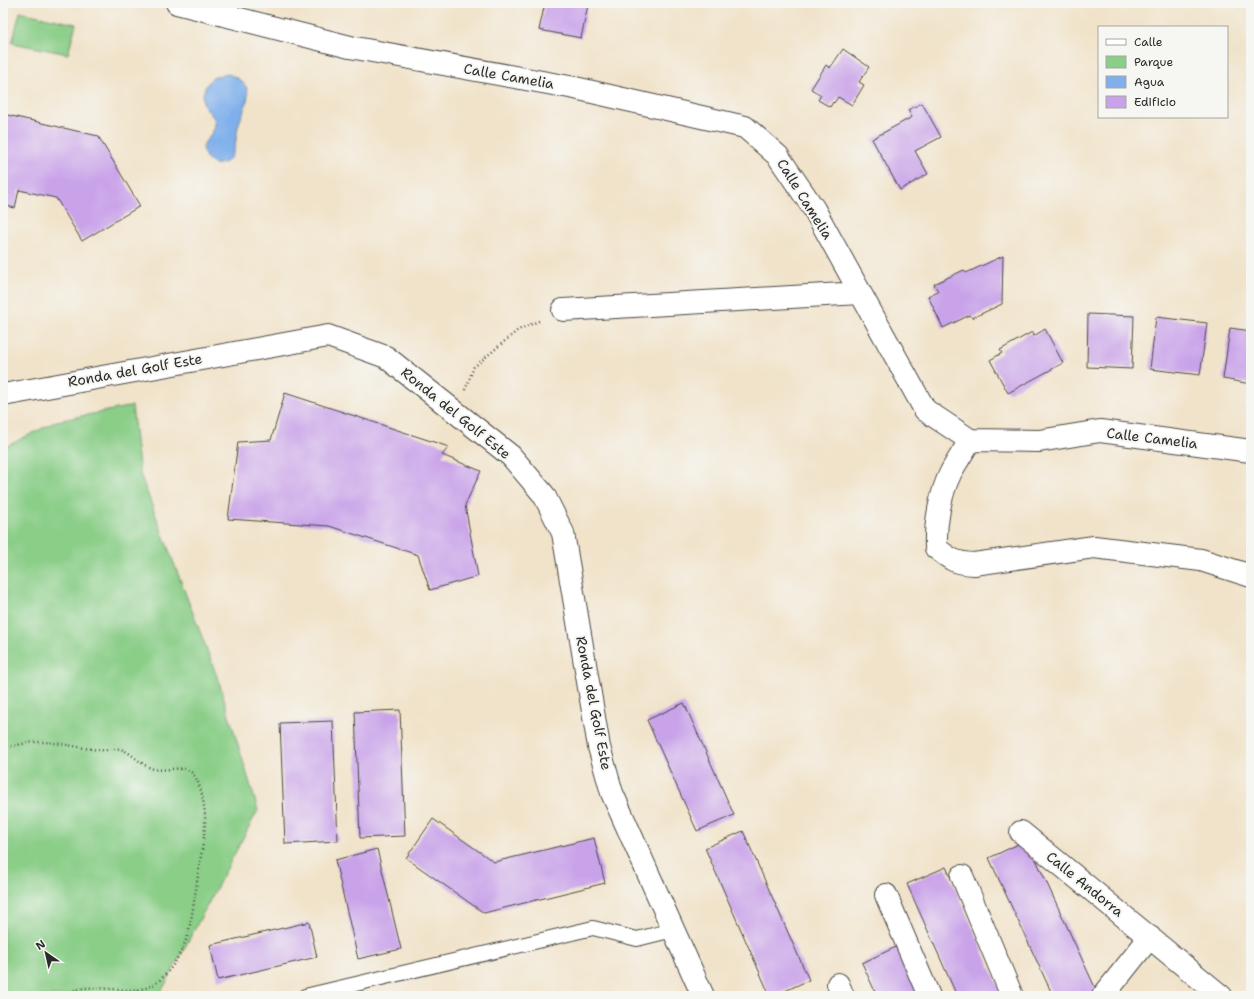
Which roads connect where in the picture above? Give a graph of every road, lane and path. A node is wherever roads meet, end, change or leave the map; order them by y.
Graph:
1 (177, 3) edge
2 (860, 293) junction
3 (563, 310) dead end
4 (518, 330) dead end
5 (474, 367) dead end
6 (3, 395) edge
7 (970, 440) junction
8 (1251, 451) edge
9 (1251, 576) edge
10 (3, 748) edge
11 (1021, 832) dead end
12 (962, 876) dead end
13 (886, 895) dead end
14 (673, 930) junction
15 (1150, 937) junction
16 (59, 996) edge
17 (305, 996) edge
18 (703, 996) edge
19 (929, 996) edge
20 (1012, 996) edge
21 (1103, 996) edge
22 (1221, 996) edge

1 - 2 street, Calle Camelia
2 - 3 street
2 - 7 street, Calle Camelia
4 - 5 path
6 - 14 street, Ronda del Golf Este
7 - 8 street, Calle Camelia
7 - 9 street
10 - 16 path
11 - 15 street, Calle Andorra
12 - 20 street
13 - 19 street
14 - 17 lane
14 - 18 street, Ronda del Golf Este
15 - 21 street
15 - 22 street, Calle Andorra

